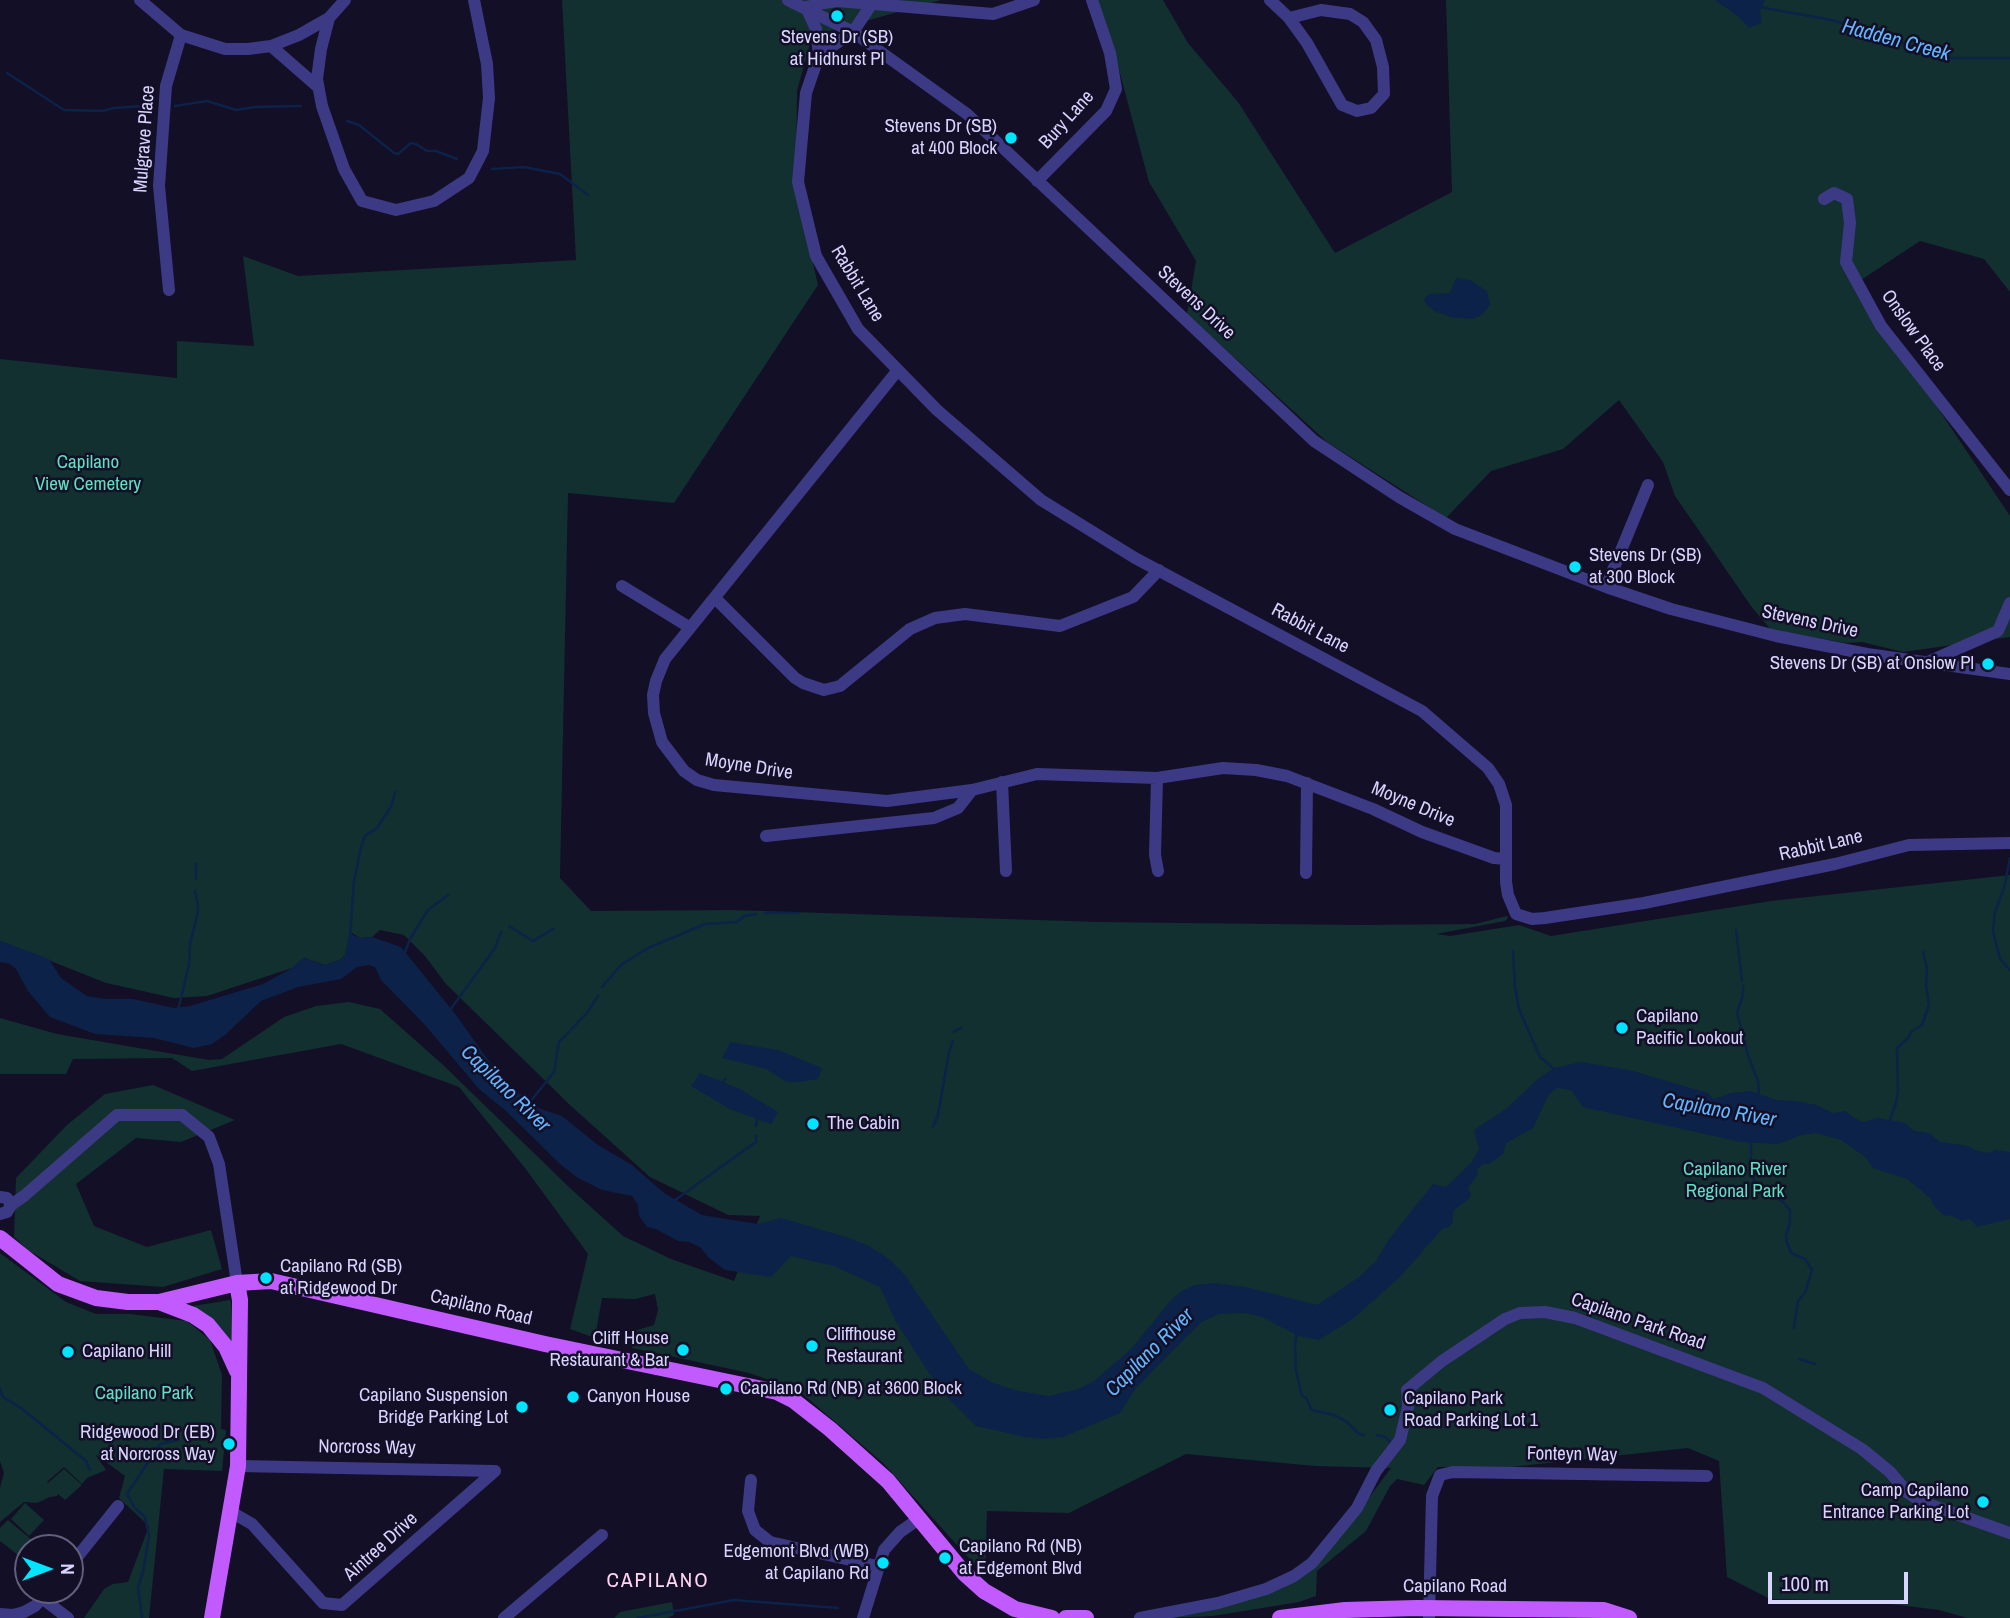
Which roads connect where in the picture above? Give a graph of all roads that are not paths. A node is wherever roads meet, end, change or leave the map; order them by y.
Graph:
1 (140, 0) edge
2 (345, 0) edge
3 (474, 0) edge
4 (788, 0) edge
5 (1034, 0) edge
6 (1092, 0) edge
7 (1270, 0) edge
8 (871, 5) junction
9 (806, 7) junction
10 (329, 19) junction
11 (1289, 19) junction
12 (853, 33) junction
13 (181, 35) junction
14 (271, 46) junction
15 (819, 55) junction
16 (318, 87) junction
17 (1037, 181) junction
18 (1824, 199) dead end
19 (169, 290) dead end
20 (898, 370) junction
21 (1648, 485) dead end
22 (2010, 490) edge
23 (1159, 570) junction
24 (622, 586) dead end
25 (1606, 587) junction
26 (716, 598) junction
27 (2010, 603) edge
28 (690, 627) junction
29 (1927, 662) junction
30 (2010, 674) edge
31 (1157, 778) junction
32 (1002, 782) junction
33 (1307, 783) junction
34 (972, 790) junction
35 (766, 836) dead end
36 (2010, 843) edge
37 (1506, 859) junction
38 (1006, 871) dead end
39 (1158, 871) dead end
40 (1306, 873) dead end
41 (5, 1201) edge
42 (0, 1214) edge
43 (0, 1238) edge
44 (237, 1283) junction
45 (159, 1302) junction
46 (240, 1376) junction
47 (238, 1466) junction
48 (495, 1471) joint
49 (1707, 1475) dead end
50 (751, 1480) dead end
51 (118, 1506) dead end
52 (231, 1512) junction
53 (920, 1518) junction
54 (2010, 1533) edge
55 (602, 1535) dead end
56 (84, 1548) edge
57 (877, 1566) junction
58 (36, 1604) edge
59 (56, 1604) edge
60 (1429, 1613) edge
61 (0, 1614) edge
62 (16, 1616) edge
63 (68, 1618) edge
64 (212, 1618) edge
65 (504, 1618) edge
66 (863, 1618) edge
67 (1052, 1618) edge
68 (1066, 1618) edge
69 (1086, 1618) edge
70 (1140, 1618) edge
71 (1280, 1618) edge
72 (1629, 1618) edge

1 - 13 street
2 - 10 street
3 - 16 street
4 - 9 street, Stevens Drive
5 - 8 street
6 - 17 street, Bury Lane
7 - 11 street
8 - 9 street
8 - 12 street
9 - 12 street, Stevens Drive
9 - 15 street
10 - 14 street
10 - 16 street
11 - 11 street
12 - 15 street
12 - 17 street, Stevens Drive
13 - 14 street
13 - 19 street, Mulgrave Place
14 - 16 street
15 - 20 street, Rabbit Lane
17 - 25 street, Stevens Drive
18 - 22 street, Onslow Place
20 - 23 street, Rabbit Lane
20 - 26 street, Moyne Drive
21 - 25 street
23 - 26 street
23 - 37 street, Rabbit Lane
24 - 28 street
25 - 29 street, Stevens Drive
26 - 28 street, Moyne Drive
27 - 29 street
28 - 34 street, Moyne Drive
29 - 30 street, Stevens Drive
31 - 32 street, Moyne Drive
31 - 33 street, Moyne Drive
31 - 39 street
32 - 34 street, Moyne Drive
32 - 38 street
33 - 37 street, Moyne Drive
33 - 40 street
34 - 35 street, Moyne Drive
36 - 37 street, Rabbit Lane
41 - 42 street
41 - 44 street
43 - 45 main road, Capilano Road
44 - 45 main road, Capilano Road
44 - 46 main road
44 - 53 main road, Capilano Road
45 - 46 main road
46 - 47 main road
47 - 48 street, Norcross Way
47 - 52 main road
48 - 52 street, Aintree Drive
49 - 60 street, Fonteyn Way
50 - 57 street
51 - 56 street
52 - 64 main road
53 - 57 street
53 - 67 main road, Capilano Road
54 - 70 street, Capilano Park Road
55 - 65 street
57 - 66 street
58 - 62 street
59 - 63 street
60 - 71 main road, Capilano Road
60 - 72 main road, Capilano Road
61 - 62 street
68 - 69 main road

